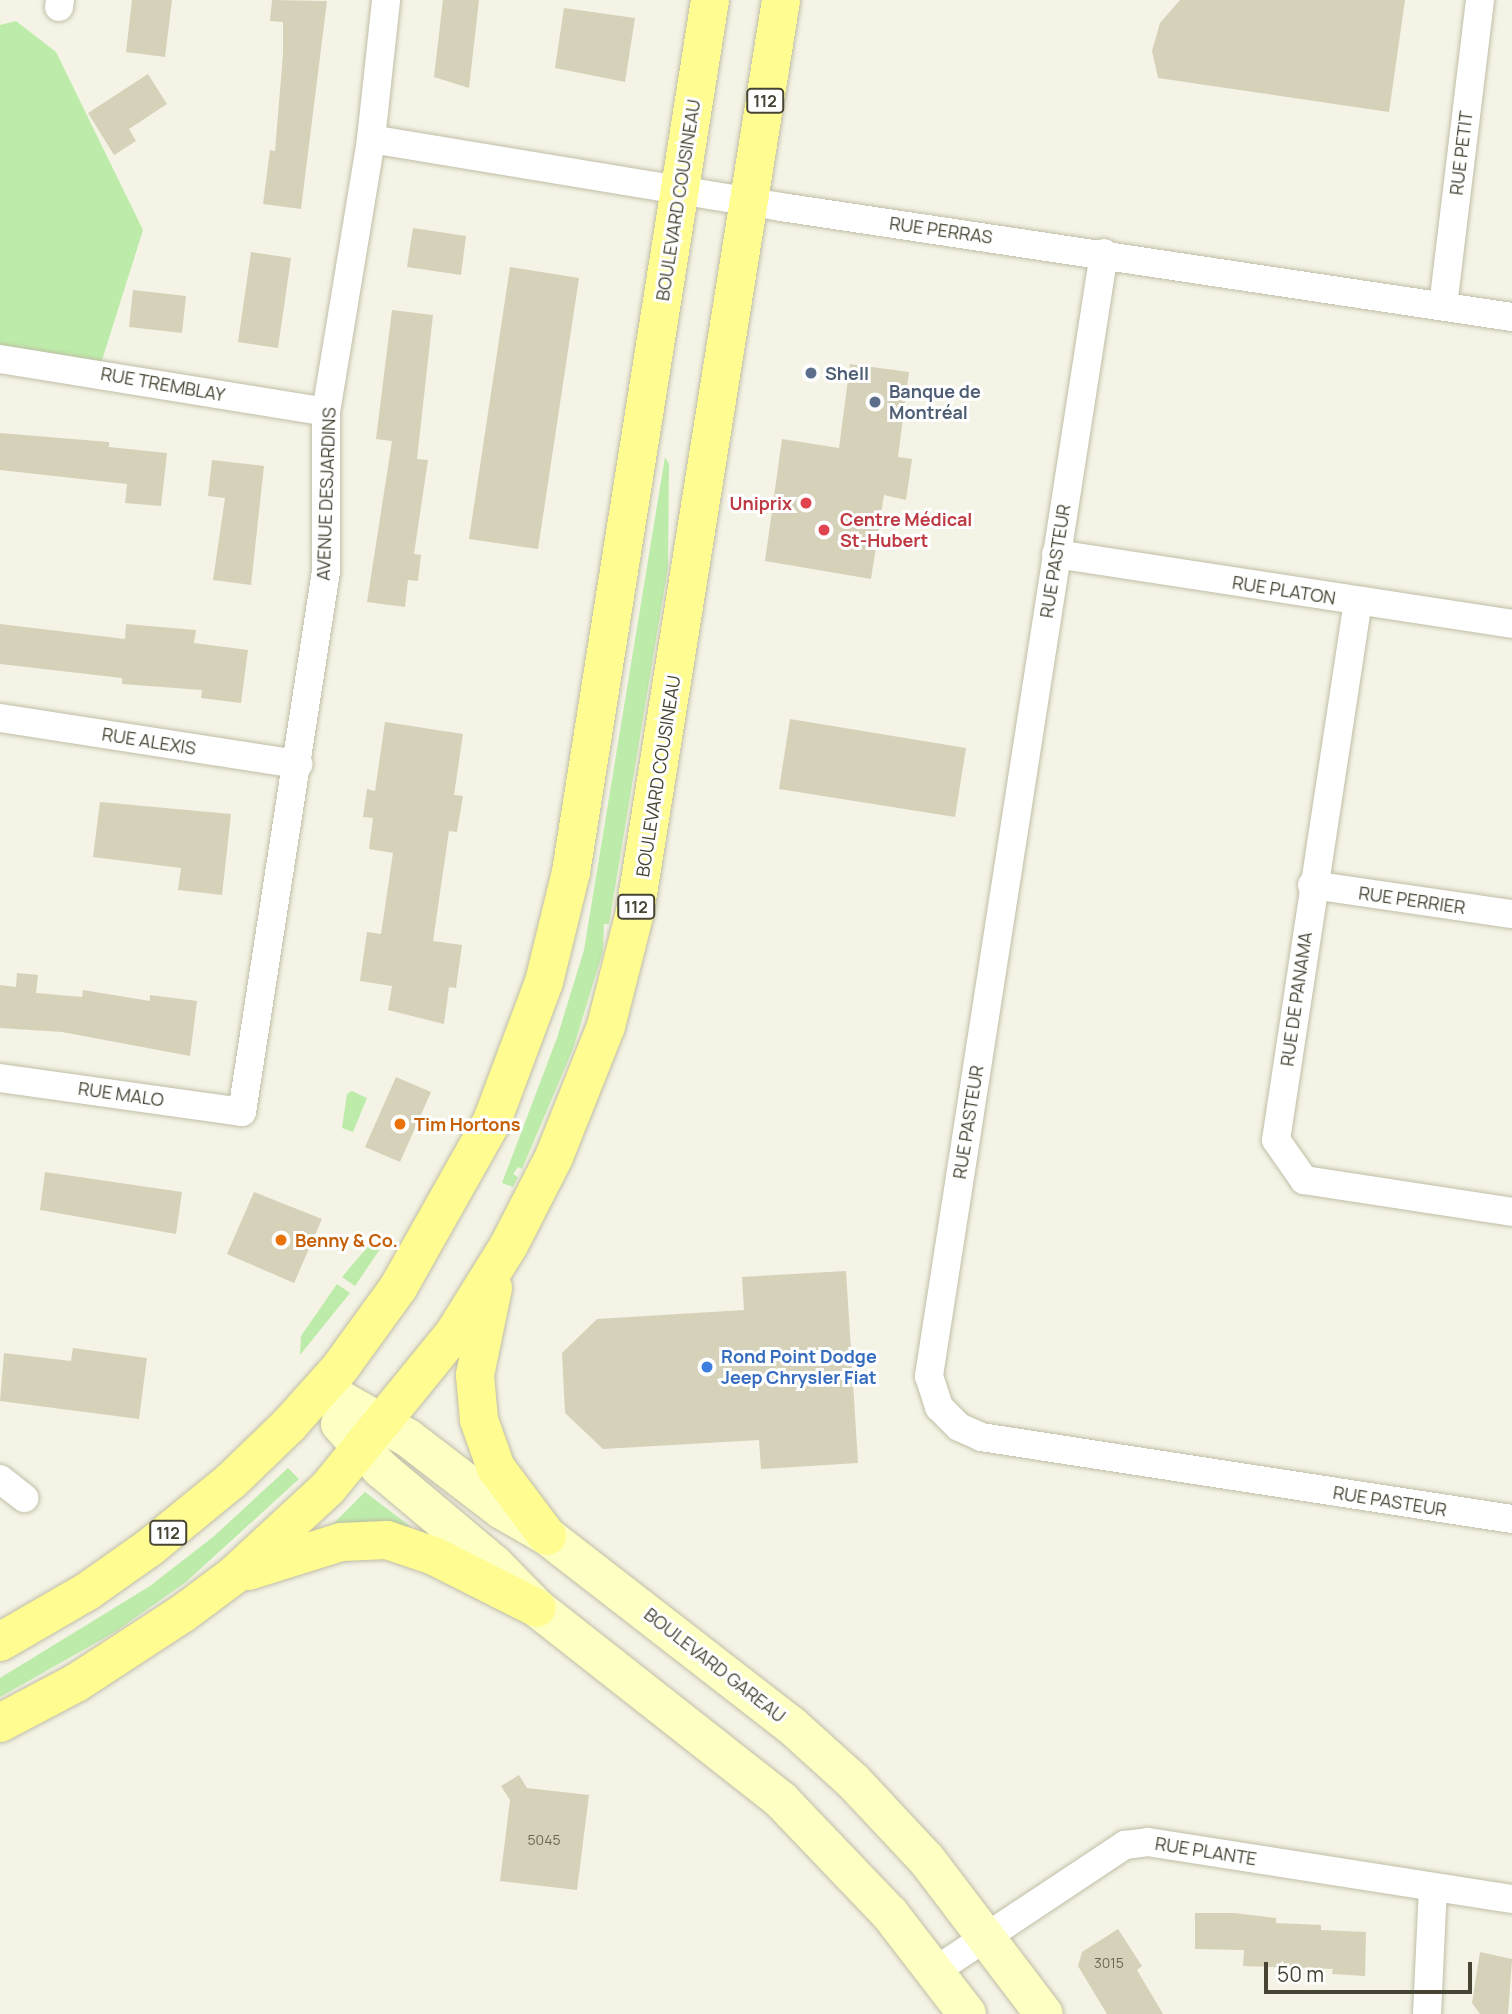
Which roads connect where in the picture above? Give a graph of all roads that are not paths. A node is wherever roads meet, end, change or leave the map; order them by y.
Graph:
1 (386, 0) edge
2 (710, 0) edge
3 (781, 0) edge
4 (1480, 0) edge
5 (370, 139) junction
6 (681, 187) junction
7 (749, 201) junction
8 (1104, 253) junction
9 (1443, 306) junction
10 (1512, 317) edge
11 (0, 359) edge
12 (326, 412) junction
13 (1056, 554) junction
14 (1358, 601) junction
15 (1512, 624) edge
16 (0, 718) edge
17 (298, 764) junction
18 (1312, 885) junction
19 (1512, 915) edge
20 (0, 1078) edge
21 (242, 1112) joint
22 (1512, 1212) edge
23 (497, 1266) junction
24 (318, 1393) junction
25 (373, 1437) junction
26 (0, 1479) edge
27 (24, 1498) dead end
28 (1512, 1520) edge
29 (547, 1536) junction
30 (233, 1576) junction
31 (537, 1608) junction
32 (0, 1642) edge
33 (0, 1723) edge
34 (1433, 1887) junction
35 (1512, 1899) edge
36 (988, 1937) junction
37 (935, 1971) junction
38 (967, 2014) edge
39 (1044, 2014) edge
40 (1427, 2014) edge

1 - 5 street, AVENUE DESJARDINS
2 - 6 main road, BOULEVARD COUSINEAU / 112
3 - 7 main road, BOULEVARD COUSINEAU / 112
4 - 9 street, RUE PETIT
5 - 6 street, RUE PERRAS
5 - 12 street, AVENUE DESJARDINS
6 - 7 street, RUE PERRAS
6 - 24 main road, BOULEVARD COUSINEAU / 112
7 - 8 street, RUE PERRAS
7 - 23 main road, BOULEVARD COUSINEAU / 112
8 - 9 street, RUE PERRAS
8 - 13 street, RUE PASTEUR
9 - 10 street, RUE PERRAS
11 - 12 street, RUE TREMBLAY
12 - 17 street, AVENUE DESJARDINS
13 - 14 street, RUE PLATON
13 - 28 street, RUE PASTEUR
14 - 15 street, RUE PLATON
14 - 18 street, RUE DE PANAMA
16 - 17 street, RUE ALEXIS
17 - 21 street, AVENUE DESJARDINS
18 - 19 street, RUE PERRIER
18 - 22 street, RUE DE PANAMA
20 - 21 street, RUE MALO
23 - 25 main road, BOULEVARD COUSINEAU / 112
23 - 29 main road
24 - 25 street, BOULEVARD GAREAU
24 - 32 main road, BOULEVARD COUSINEAU / 112
25 - 29 street, BOULEVARD GAREAU
25 - 30 main road, BOULEVARD COUSINEAU / 112
25 - 31 street, BOULEVARD GAREAU
26 - 27 street
29 - 36 street, BOULEVARD GAREAU
30 - 31 main road
30 - 33 main road, BOULEVARD COUSINEAU / 112
31 - 37 street, BOULEVARD GAREAU
34 - 35 street, RUE PLANTE
34 - 36 street, RUE PLANTE
34 - 40 street
36 - 37 street, RUE PLANTE
36 - 39 street, BOULEVARD GAREAU
37 - 38 street, BOULEVARD GAREAU

